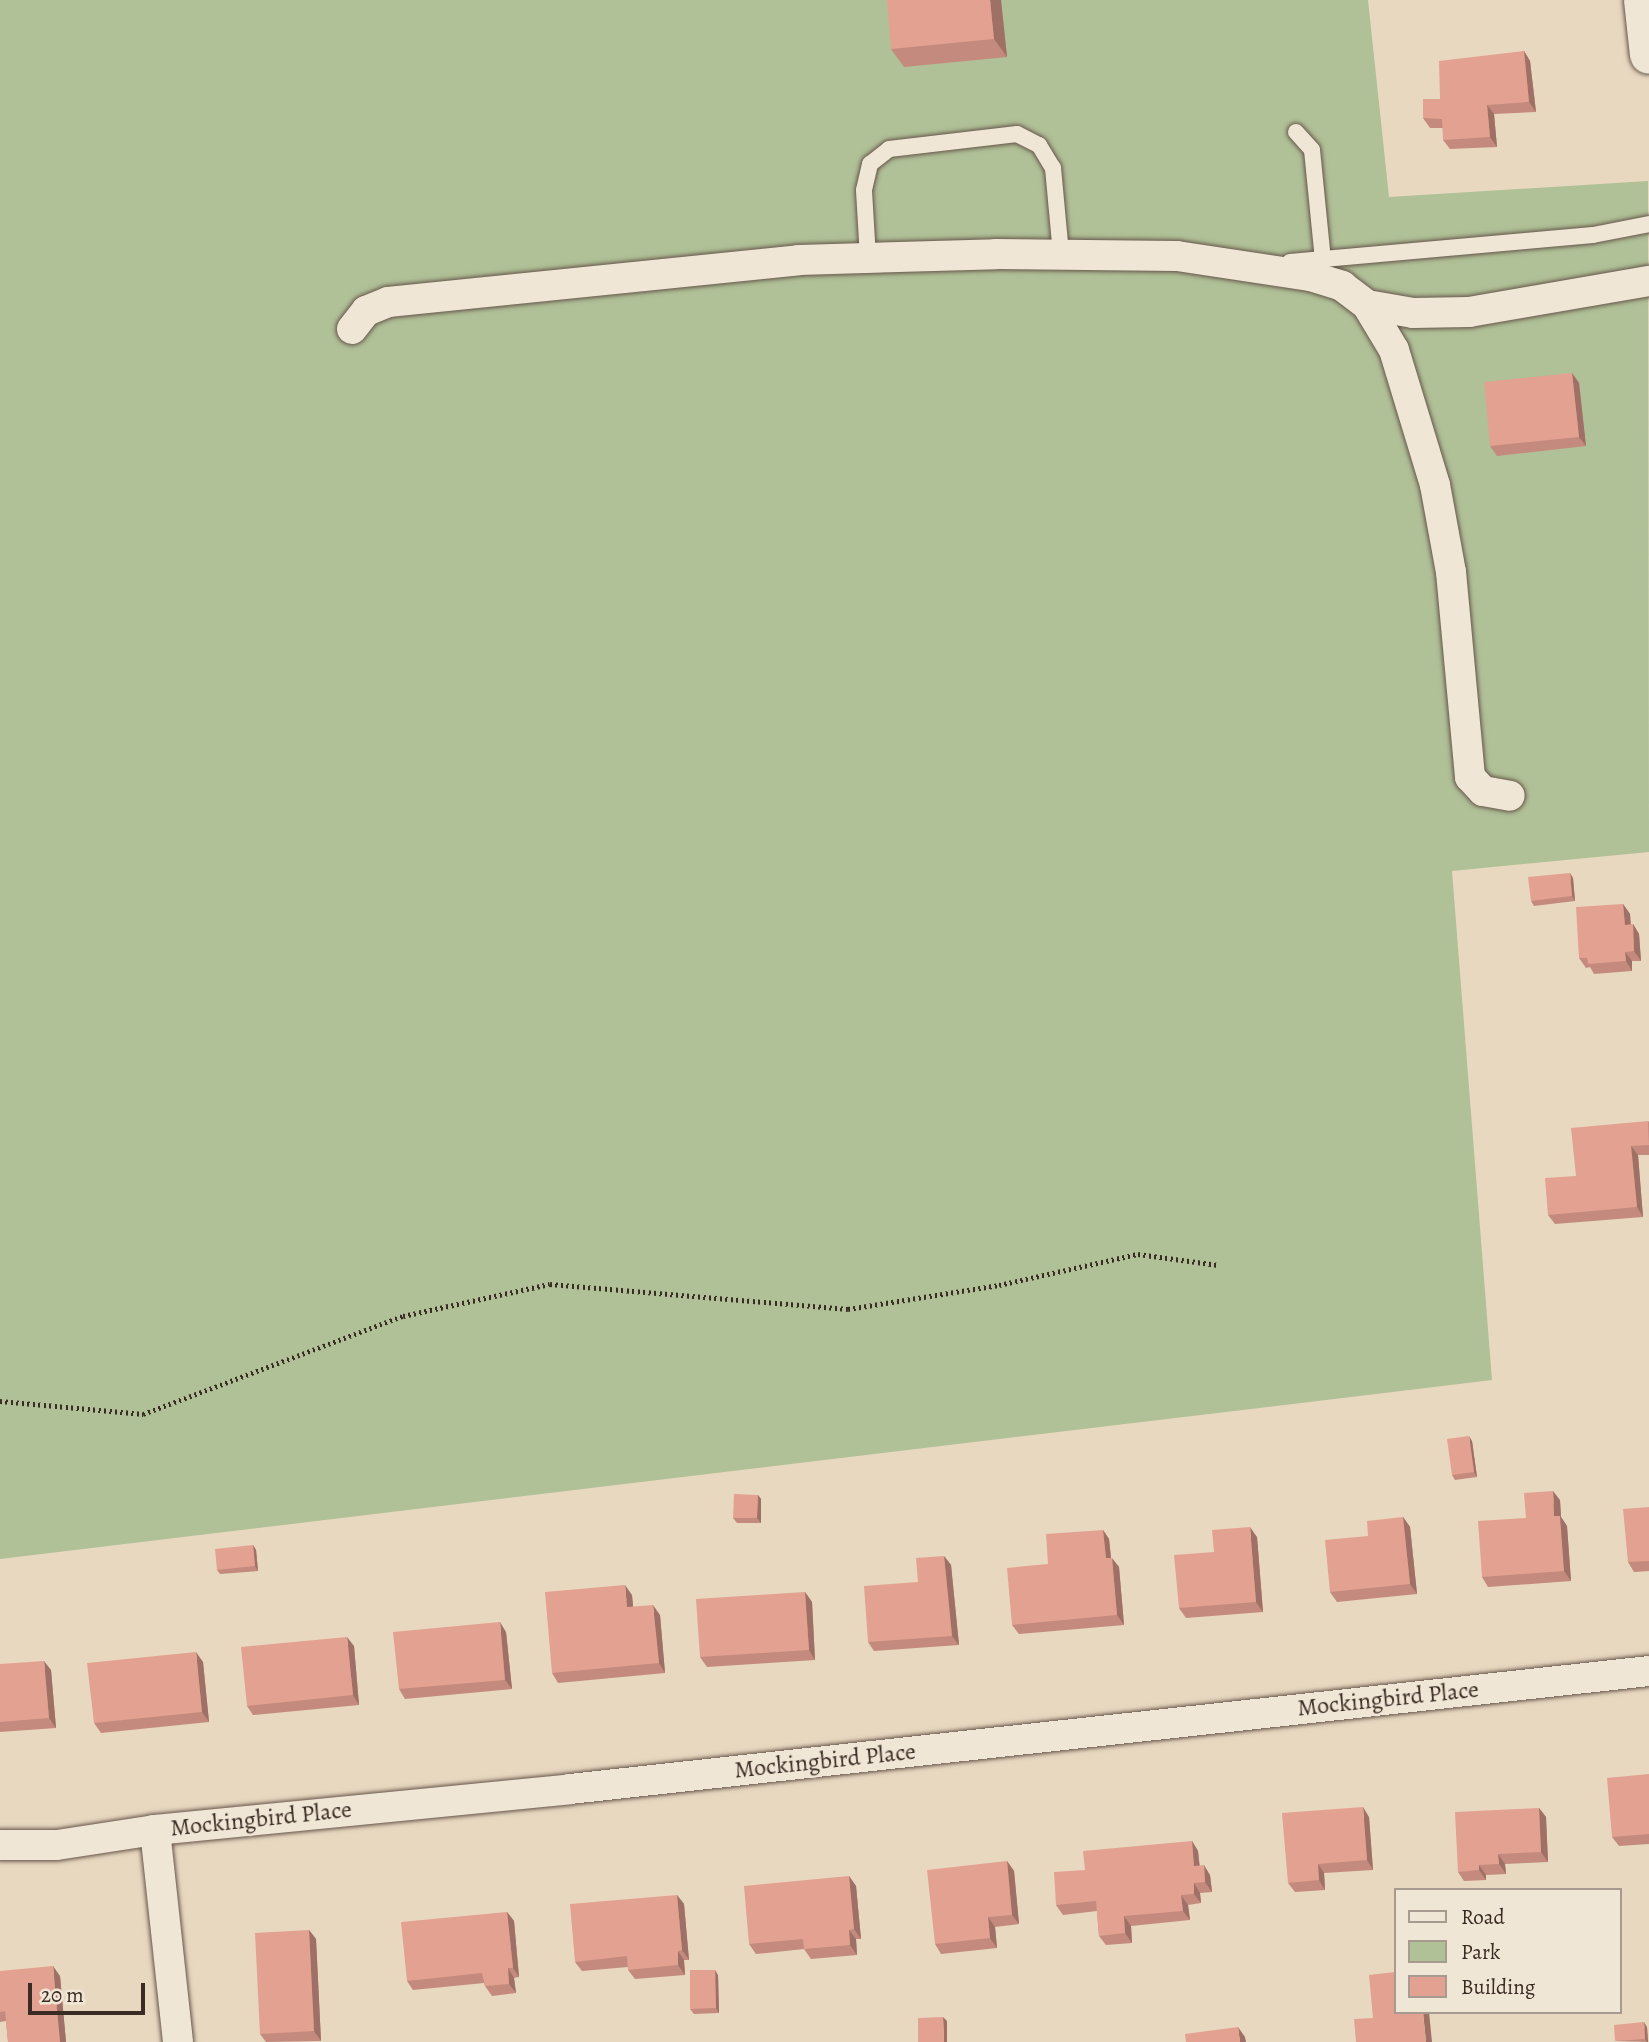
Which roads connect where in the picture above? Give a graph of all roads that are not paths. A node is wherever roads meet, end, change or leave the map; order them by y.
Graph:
1 (1643, 0) edge
2 (1649, 55) edge
3 (1296, 132) dead end
4 (1649, 224) edge
5 (1061, 254) junction
6 (868, 258) junction
7 (1323, 260) junction
8 (1240, 265) junction
9 (1649, 281) edge
10 (1367, 305) junction
11 (352, 328) dead end
12 (1510, 796) dead end
13 (1649, 1671) edge
14 (155, 1830) junction
15 (0, 1846) edge
16 (178, 2042) edge

1 - 2 street
3 - 7 lane
4 - 7 lane
5 - 6 street
5 - 6 lane
5 - 8 street
6 - 11 street
7 - 8 lane
8 - 10 street
9 - 10 street
10 - 12 street
13 - 14 street, Mockingbird Place
14 - 15 street, Mockingbird Place
14 - 16 street

